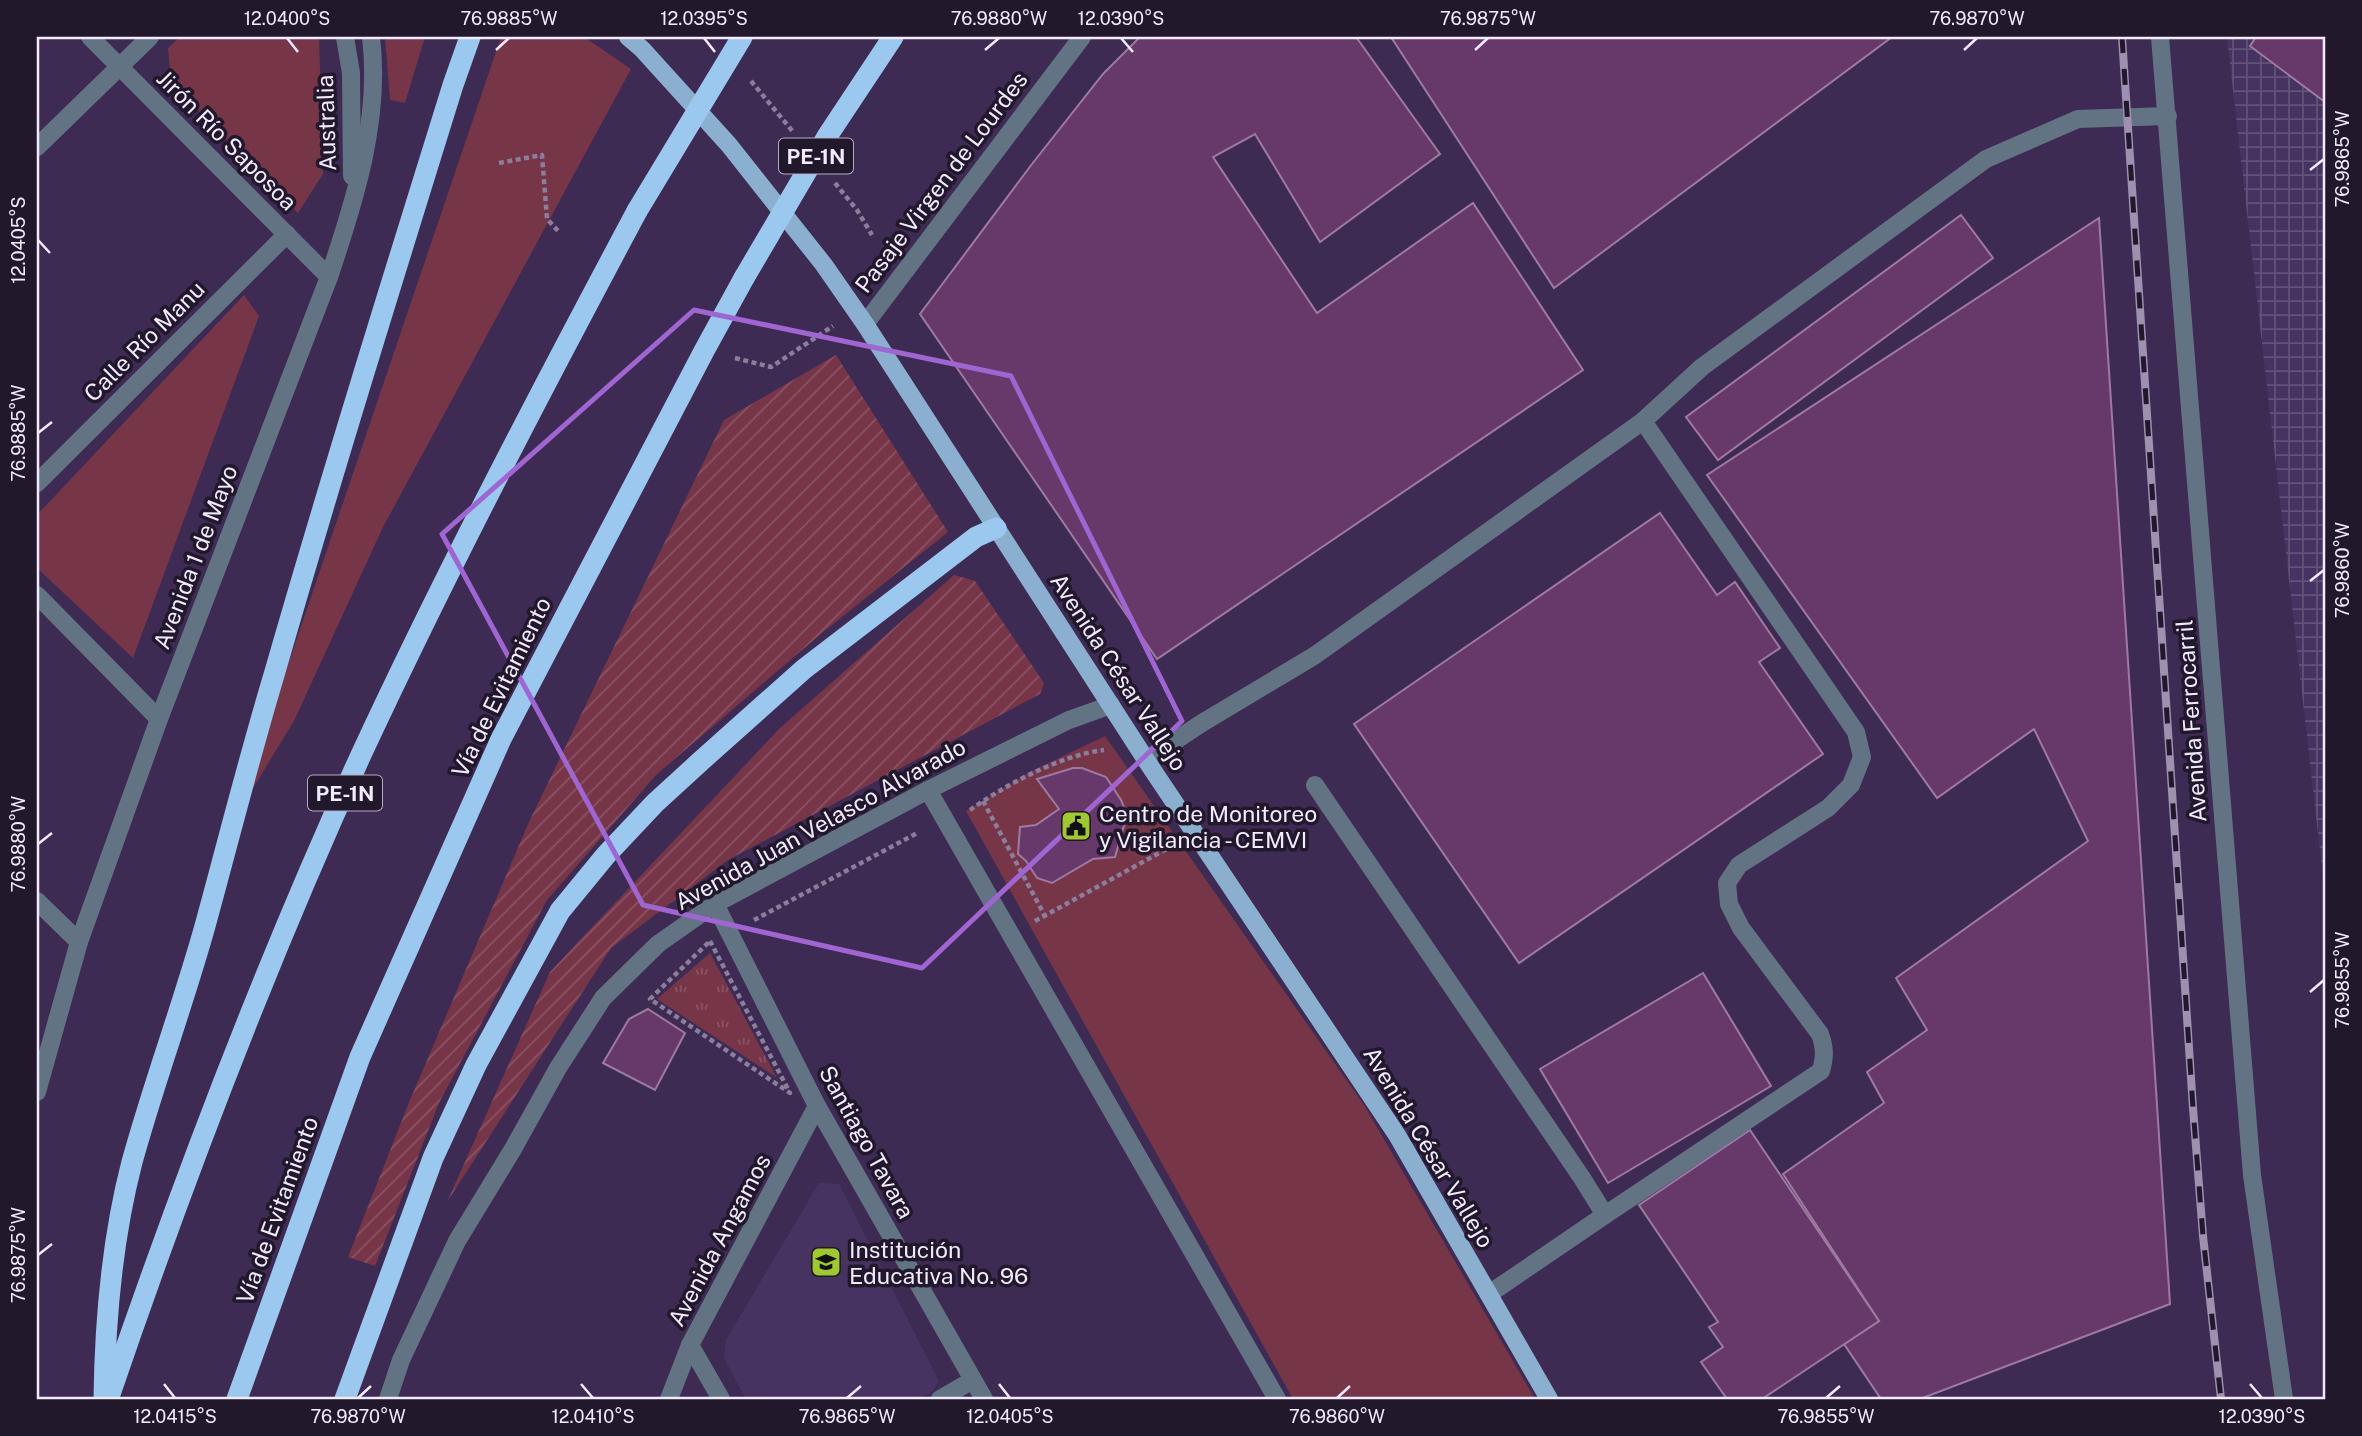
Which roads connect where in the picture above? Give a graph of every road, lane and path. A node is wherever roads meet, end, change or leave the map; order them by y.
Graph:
1 (90, 37) edge
2 (150, 37) edge
3 (345, 37) edge
4 (370, 37) edge
5 (470, 37) edge
6 (628, 37) edge
7 (742, 37) edge
8 (893, 37) edge
9 (1082, 37) edge
10 (2160, 37) edge
11 (119, 66) junction
12 (2168, 116) junction
13 (37, 147) edge
14 (499, 163) dead end
15 (353, 208) junction
16 (559, 232) dead end
17 (287, 234) junction
18 (329, 277) junction
19 (837, 323) dead end
20 (865, 324) junction
21 (704, 351) junction
22 (1643, 421) junction
23 (37, 483) edge
24 (996, 528) junction
25 (37, 595) edge
26 (1111, 705) junction
27 (159, 719) junction
28 (1110, 749) dead end
29 (1146, 760) junction
30 (1315, 785) dead end
31 (928, 790) junction
32 (983, 801) junction
33 (969, 811) dead end
34 (925, 829) dead end
35 (1175, 845) dead end
36 (37, 901) edge
37 (715, 904) junction
38 (1045, 916) junction
39 (753, 920) dead end
40 (1025, 927) dead end
41 (710, 941) dead end
42 (79, 942) junction
43 (37, 1092) edge
44 (790, 1093) dead end
45 (817, 1106) junction
46 (1605, 1215) junction
47 (1489, 1294) junction
48 (690, 1345) junction
49 (973, 1380) junction
50 (106, 1399) edge
51 (237, 1399) edge
52 (345, 1399) edge
53 (388, 1399) edge
54 (669, 1399) edge
55 (721, 1399) edge
56 (940, 1399) edge
57 (984, 1399) edge
58 (1278, 1399) edge
59 (1549, 1399) edge
60 (2284, 1399) edge

1 - 11 street, Jirón Río Saposoa
2 - 11 street
3 - 15 street, Australia
4 - 15 street, Avenida 1 de Mayo
5 - 50 highway
6 - 20 main road, Avenida César Vallejo
7 - 50 highway, PE-1N, bridge
8 - 21 highway, Vía de Evitamiento / PE-1N, bridge
9 - 20 street, Pasaje Virgen de Lourdes
10 - 12 street, Avenida Ferrocarril
11 - 13 street
11 - 17 street, Jirón Río Saposoa
12 - 22 street
12 - 60 street, Avenida Ferrocarril
14 - 16 path
15 - 18 street, Avenida 1 de Mayo
17 - 18 street, Jirón Río Saposoa
17 - 23 street, Calle Río Manu
18 - 27 street, Avenida 1 de Mayo
19 - 21 path
20 - 24 main road, Avenida César Vallejo
21 - 51 highway, Vía de Evitamiento / PE-1N
22 - 29 street
22 - 46 street
24 - 26 main road, Avenida César Vallejo
24 - 52 highway
25 - 27 street
26 - 29 main road, Avenida César Vallejo
26 - 31 street, Avenida Juan Velasco Alvarado
27 - 42 street, Avenida 1 de Mayo
28 - 32 path
29 - 47 main road, Avenida César Vallejo
30 - 46 street
31 - 37 street, Avenida Juan Velasco Alvarado
31 - 58 street
32 - 33 path
32 - 38 path
34 - 39 path
35 - 38 path
36 - 42 street
37 - 45 street, Santiago Tavara
37 - 53 street, Avenida Juan Velasco Alvarado
38 - 40 path
41 - 44 path
42 - 43 street, Avenida 1 de Mayo
45 - 48 street, Avenida Angamos
45 - 49 street, Santiago Tavara
46 - 47 street
47 - 59 main road, Avenida César Vallejo
48 - 54 street, Avenida Angamos
48 - 55 street
49 - 56 street
49 - 57 street, Santiago Tavara

